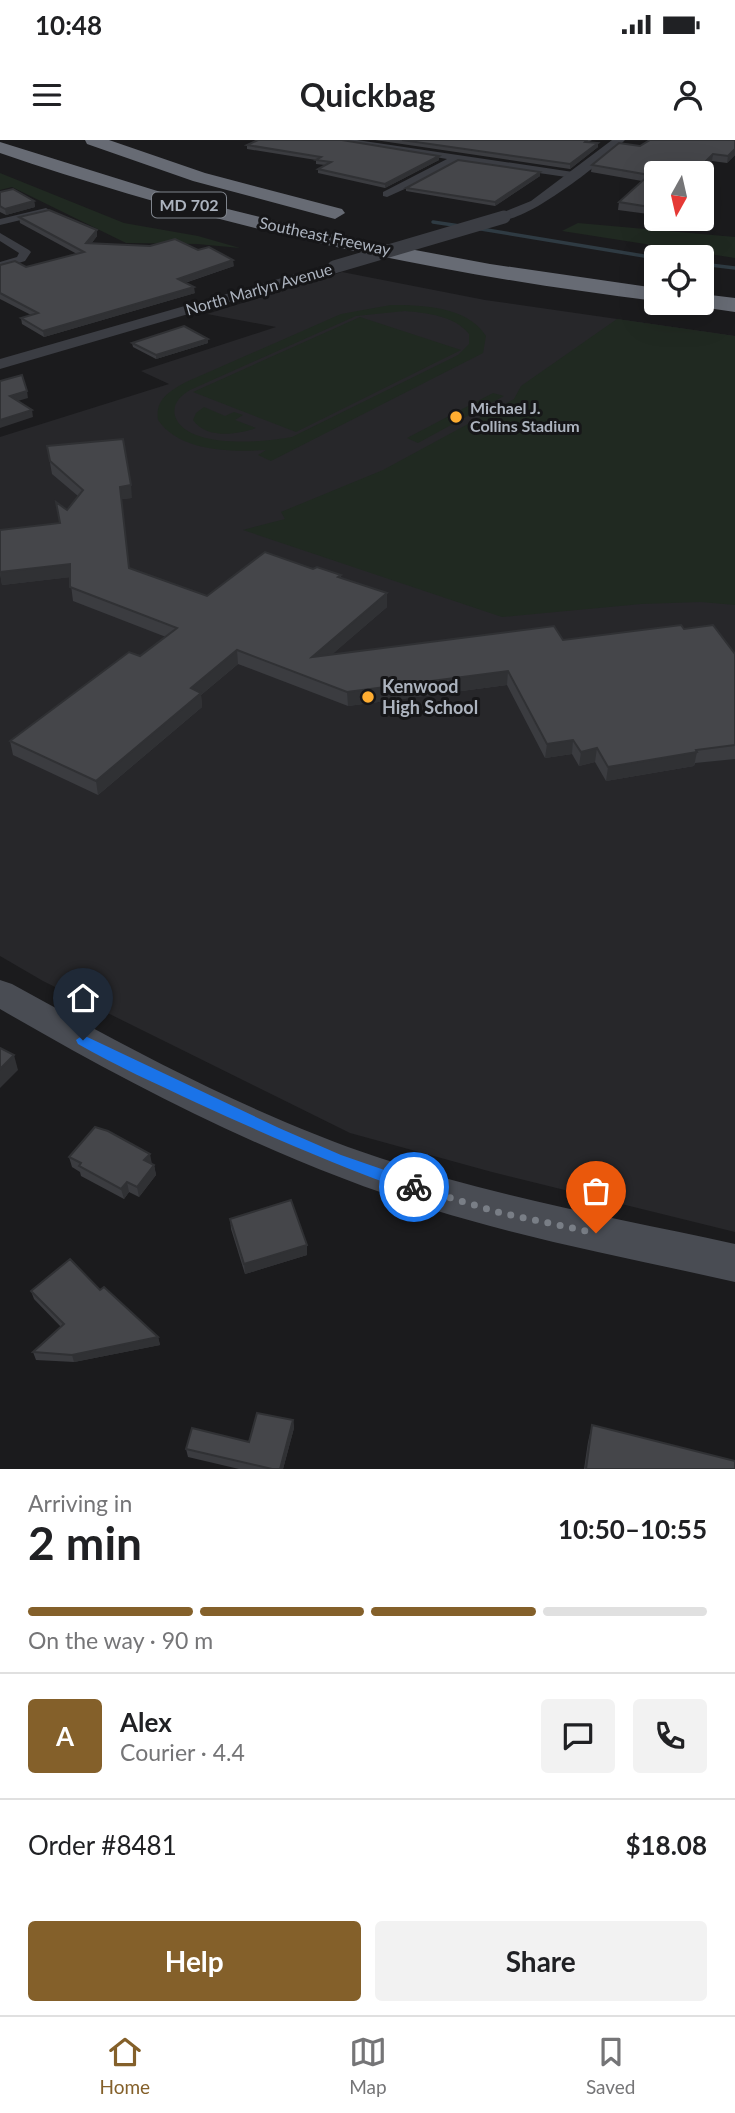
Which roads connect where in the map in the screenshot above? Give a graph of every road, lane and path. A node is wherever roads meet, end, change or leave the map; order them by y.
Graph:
1 (339, 140) edge
2 (619, 140) edge
3 (85, 144) edge
4 (0, 147) edge
5 (0, 156) edge
6 (455, 158) junction
7 (573, 176) junction
8 (387, 194) edge
9 (48, 210) edge
10 (348, 216) dead end
11 (0, 222) edge
12 (402, 228) dead end
13 (0, 236) edge
14 (482, 242) dead end
15 (382, 249) junction
16 (0, 266) edge
17 (644, 293) edge
18 (714, 302) edge
19 (735, 305) edge
20 (0, 364) edge
21 (0, 993) edge
22 (735, 1263) edge

1 - 6 street
2 - 7 street, North Marlyn Avenue
3 - 10 highway
4 - 15 highway, Southeast Freeway / MD 702
5 - 15 highway
6 - 7 street
6 - 8 street
7 - 20 street, North Marlyn Avenue, bridge
9 - 11 street
12 - 14 highway
13 - 16 street
15 - 17 highway, Southeast Freeway / MD 702
18 - 19 highway
21 - 22 main road

